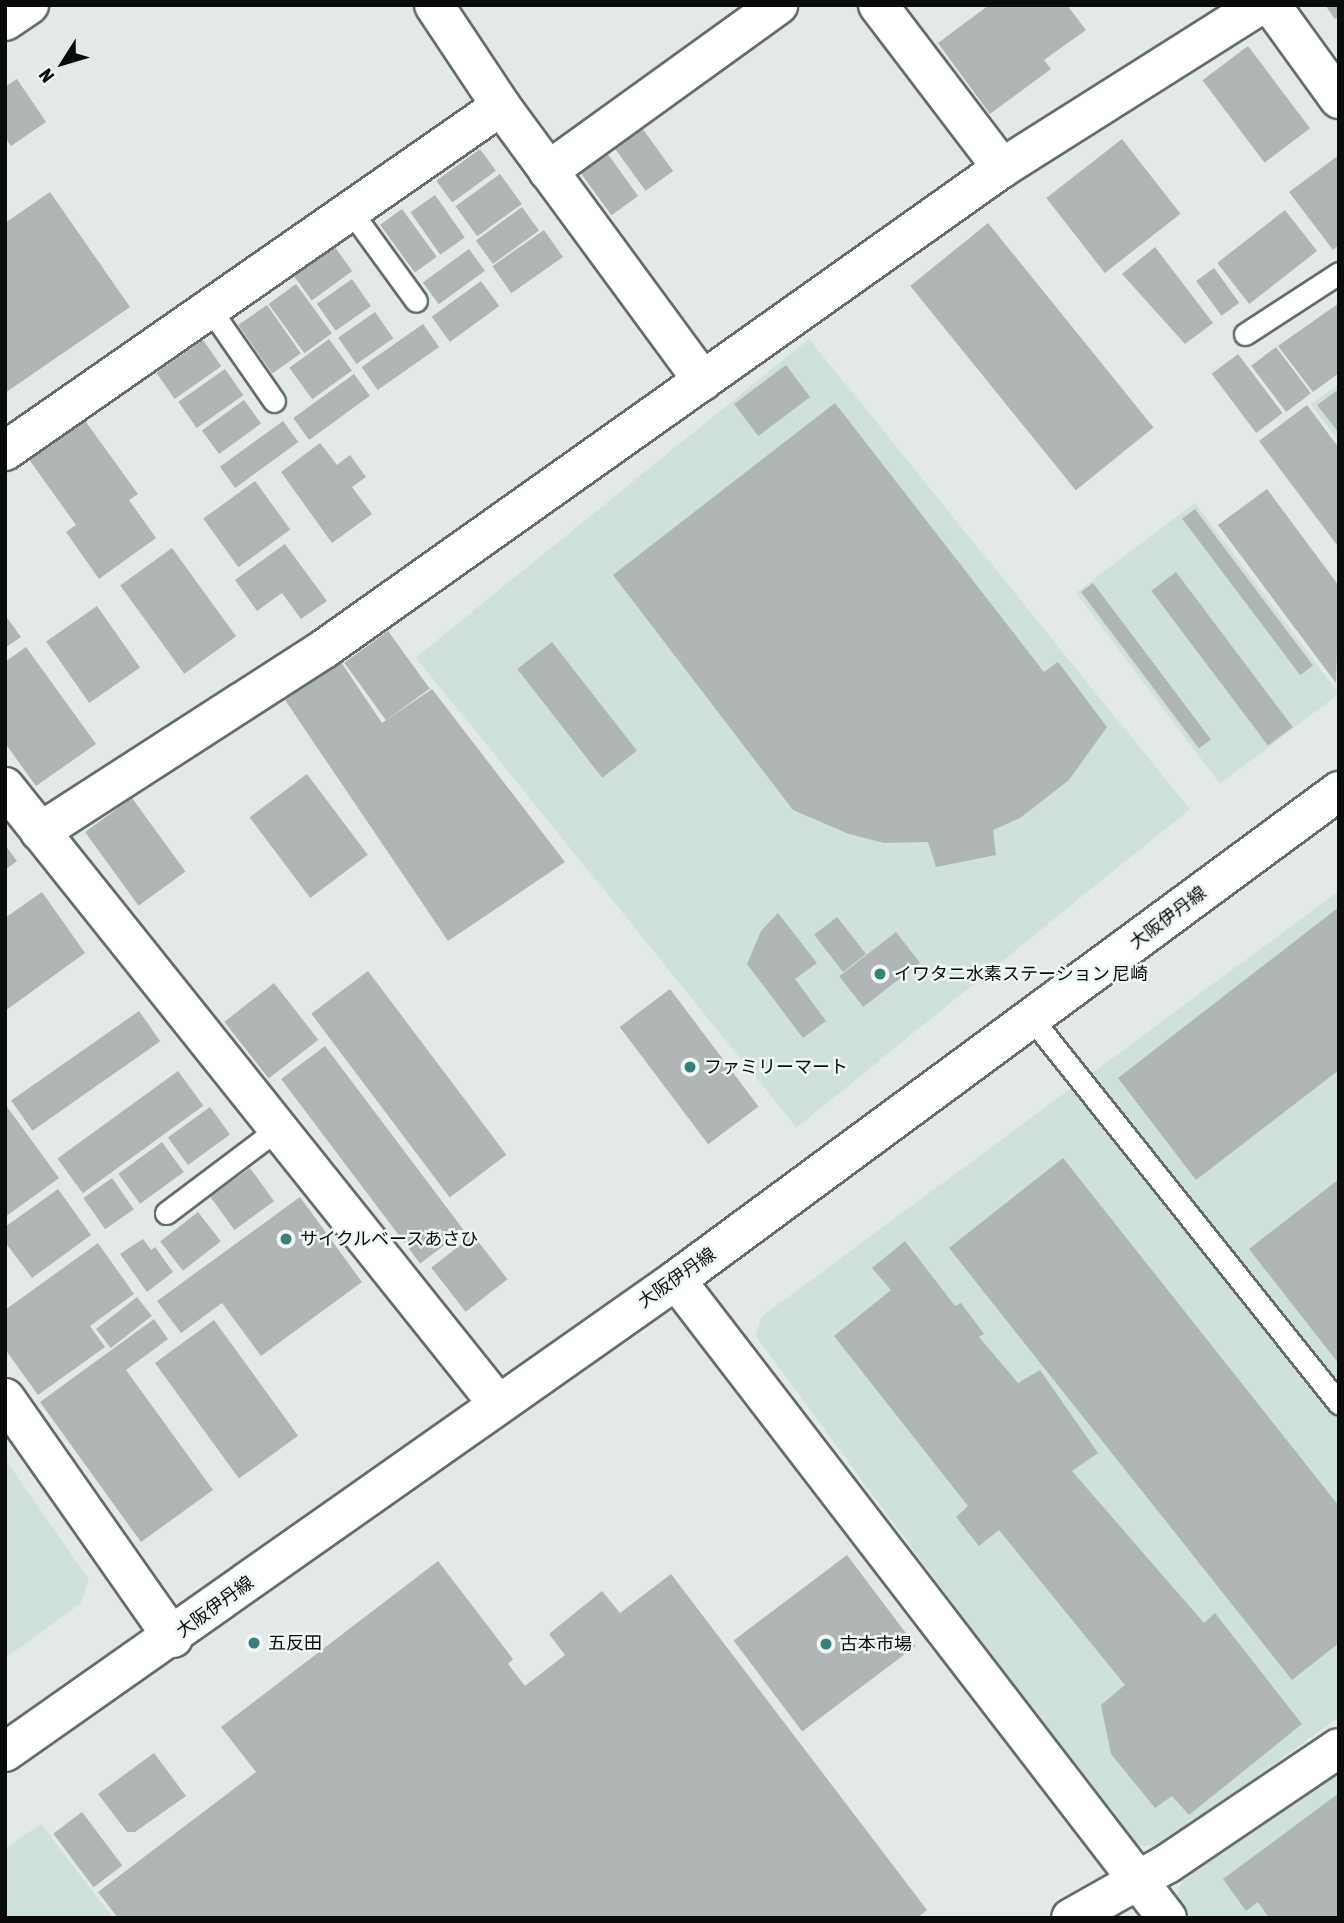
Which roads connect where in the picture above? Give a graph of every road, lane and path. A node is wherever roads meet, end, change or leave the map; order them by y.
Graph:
1 (29, 5) edge
2 (434, 5) edge
3 (778, 5) edge
4 (878, 5) edge
5 (1259, 5) edge
6 (1271, 5) edge
7 (5, 21) edge
8 (1339, 99) edge
9 (501, 106) junction
10 (1002, 168) junction
11 (548, 171) junction
12 (350, 211) junction
13 (1339, 273) edge
14 (416, 301) dead end
15 (210, 309) junction
16 (1245, 334) dead end
17 (703, 381) junction
18 (274, 401) dead end
19 (5, 452) edge
20 (5, 787) edge
21 (1339, 791) edge
22 (40, 832) junction
23 (1032, 1019) junction
24 (276, 1130) junction
25 (166, 1213) dead end
26 (676, 1280) junction
27 (5, 1398) edge
28 (498, 1404) junction
29 (1339, 1404) edge
30 (173, 1638) junction
31 (1339, 1748) edge
32 (5, 1752) edge
33 (1153, 1904) edge
34 (1071, 1918) edge

1 - 7 street
2 - 9 street
3 - 11 street
4 - 10 street
5 - 10 street
6 - 8 street
9 - 11 street
9 - 12 street
10 - 17 street
11 - 17 street
12 - 14 lane
12 - 15 street
13 - 16 lane
15 - 18 lane
15 - 19 street
17 - 22 street
20 - 22 street
21 - 23 street, 大阪伊丹線
22 - 24 street
23 - 26 street, 大阪伊丹線
23 - 29 lane
24 - 25 lane
24 - 28 street
26 - 28 street, 大阪伊丹線
26 - 33 street
27 - 30 street
28 - 30 street, 大阪伊丹線
30 - 32 street, 大阪伊丹線
31 - 33 street
33 - 34 street

